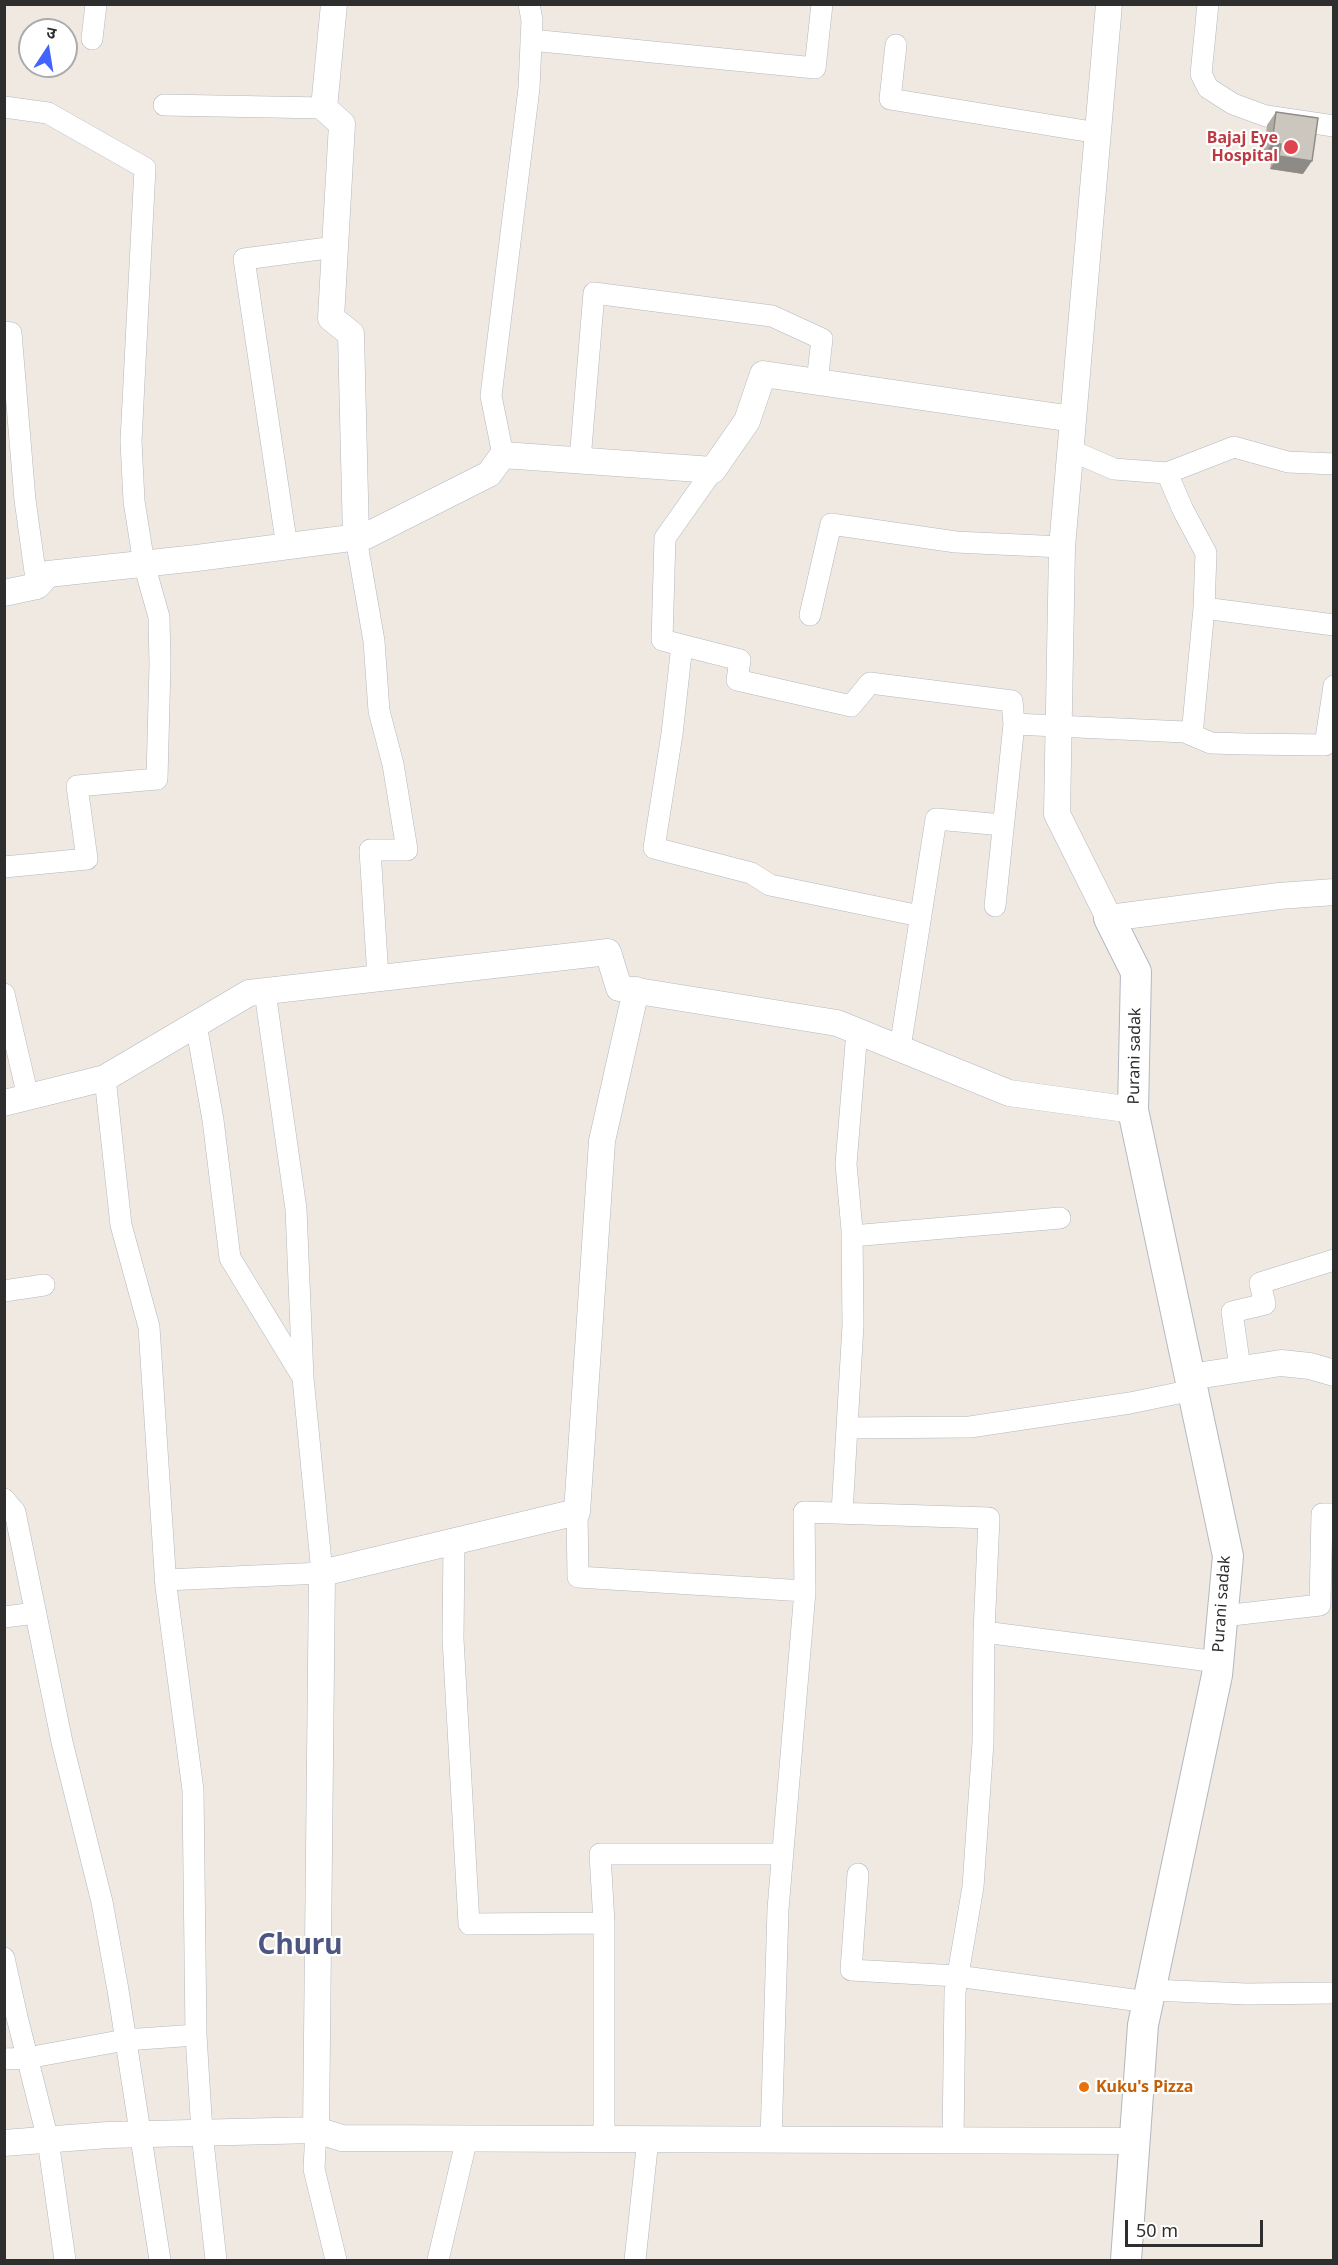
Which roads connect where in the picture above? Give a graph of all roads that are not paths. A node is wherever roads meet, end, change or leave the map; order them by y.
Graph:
1 (96, 4) edge
2 (334, 4) edge
3 (530, 4) edge
4 (822, 4) edge
5 (1109, 4) edge
6 (1208, 4) edge
7 (92, 39) dead end
8 (531, 40) junction
9 (896, 45) dead end
10 (164, 105) dead end
11 (4, 107) edge
12 (324, 108) junction
13 (1334, 126) edge
14 (1098, 133) junction
15 (335, 248) junction
16 (4, 332) edge
17 (817, 382) junction
18 (1073, 419) junction
19 (1070, 450) junction
20 (503, 455) junction
21 (580, 460) junction
22 (1334, 464) edge
23 (712, 470) junction
24 (1167, 473) junction
25 (356, 538) junction
26 (1062, 546) junction
27 (287, 547) junction
28 (144, 564) junction
29 (37, 586) junction
30 (4, 593) edge
31 (1204, 608) junction
32 (810, 615) dead end
33 (1334, 625) edge
34 (682, 645) junction
35 (1334, 686) edge
36 (1014, 724) junction
37 (1059, 727) junction
38 (1192, 735) junction
39 (1003, 825) junction
40 (4, 867) edge
41 (1334, 892) edge
42 (994, 906) dead end
43 (920, 916) junction
44 (1109, 918) junction
45 (378, 978) junction
46 (636, 990) junction
47 (265, 992) junction
48 (4, 994) edge
49 (196, 1024) junction
50 (857, 1031) junction
51 (900, 1048) junction
52 (105, 1078) junction
53 (16, 1100) edge
54 (1133, 1110) junction
55 (1060, 1218) dead end
56 (852, 1236) junction
57 (1334, 1260) edge
58 (44, 1286) dead end
59 (4, 1291) edge
60 (1239, 1368) junction
61 (1334, 1373) edge
62 (303, 1378) junction
63 (1191, 1383) junction
64 (847, 1428) junction
65 (4, 1499) edge
66 (578, 1512) junction
67 (842, 1513) junction
68 (1334, 1514) edge
69 (454, 1542) junction
70 (322, 1573) junction
71 (165, 1580) junction
72 (805, 1592) junction
73 (36, 1613) junction
74 (1222, 1616) junction
75 (4, 1617) edge
76 (984, 1632) junction
77 (1218, 1662) junction
78 (782, 1854) junction
79 (858, 1874) dead end
80 (603, 1923) junction
81 (4, 1958) edge
82 (957, 1976) junction
83 (1334, 1992) edge
84 (1149, 1996) junction
85 (196, 2035) junction
86 (126, 2040) junction
87 (27, 2058) junction
88 (4, 2060) edge
89 (316, 2130) junction
90 (202, 2133) junction
91 (141, 2134) junction
92 (467, 2138) junction
93 (604, 2139) junction
94 (648, 2139) junction
95 (771, 2139) junction
96 (48, 2140) junction
97 (953, 2140) junction
98 (1134, 2141) junction
99 (4, 2143) edge
100 (64, 2260) edge
101 (160, 2260) edge
102 (216, 2260) edge
103 (336, 2260) edge
104 (438, 2260) edge
105 (635, 2260) edge
106 (1126, 2260) edge

1 - 7 street
2 - 12 street
3 - 8 street
4 - 8 street
5 - 14 street
6 - 13 street
8 - 20 street
9 - 14 street
10 - 12 street
11 - 28 street
12 - 15 street
14 - 18 street
15 - 25 street
15 - 27 street
16 - 29 street
17 - 18 street
17 - 21 street
17 - 23 street
18 - 19 street
19 - 24 street
19 - 26 street
20 - 21 street
20 - 25 street
21 - 23 street
22 - 24 street
23 - 34 street
24 - 31 street
25 - 27 street
25 - 45 street
26 - 32 street
26 - 37 street
27 - 28 street
28 - 29 street
28 - 40 street
29 - 30 street
31 - 33 street
31 - 38 street
34 - 36 street
34 - 43 street
35 - 38 street
36 - 37 street
36 - 39 street
37 - 38 street
37 - 44 street
39 - 42 street
39 - 43 street
41 - 44 street
43 - 51 street
44 - 54 main road, Purani sadak
45 - 46 street
45 - 47 street
46 - 50 street
46 - 66 street
47 - 49 street
47 - 62 street
48 - 53 street
49 - 52 street
49 - 62 street
50 - 51 street
50 - 56 street
51 - 54 street
52 - 53 street
52 - 71 street
54 - 63 main road, Purani sadak
55 - 56 street
56 - 64 street
57 - 60 street
58 - 59 street
60 - 61 street
60 - 63 street
62 - 70 street
63 - 64 street
63 - 74 main road, Purani sadak
64 - 67 street
65 - 73 street
66 - 69 street
66 - 72 street
67 - 72 street
67 - 76 street
68 - 74 street
69 - 70 street
69 - 80 street
70 - 71 street
70 - 89 street
71 - 85 street
72 - 78 street
73 - 75 street
73 - 86 street
74 - 77 main road, Purani sadak
76 - 77 street
76 - 82 street
77 - 84 main road, Purani sadak
78 - 80 street
78 - 95 street
79 - 82 street
80 - 93 street
81 - 87 street
82 - 84 street
82 - 97 street
83 - 84 street
84 - 98 main road, Purani sadak
85 - 86 street
85 - 90 street
86 - 87 street
86 - 91 street
87 - 88 street
87 - 96 street
89 - 90 street
89 - 92 street
89 - 103 street
90 - 91 street
90 - 102 street
91 - 96 street
91 - 101 street
92 - 93 street
92 - 104 street
93 - 94 street
94 - 95 street
94 - 105 street
95 - 97 street
96 - 99 street
96 - 100 street
97 - 98 street
98 - 106 main road, Purani sadak

